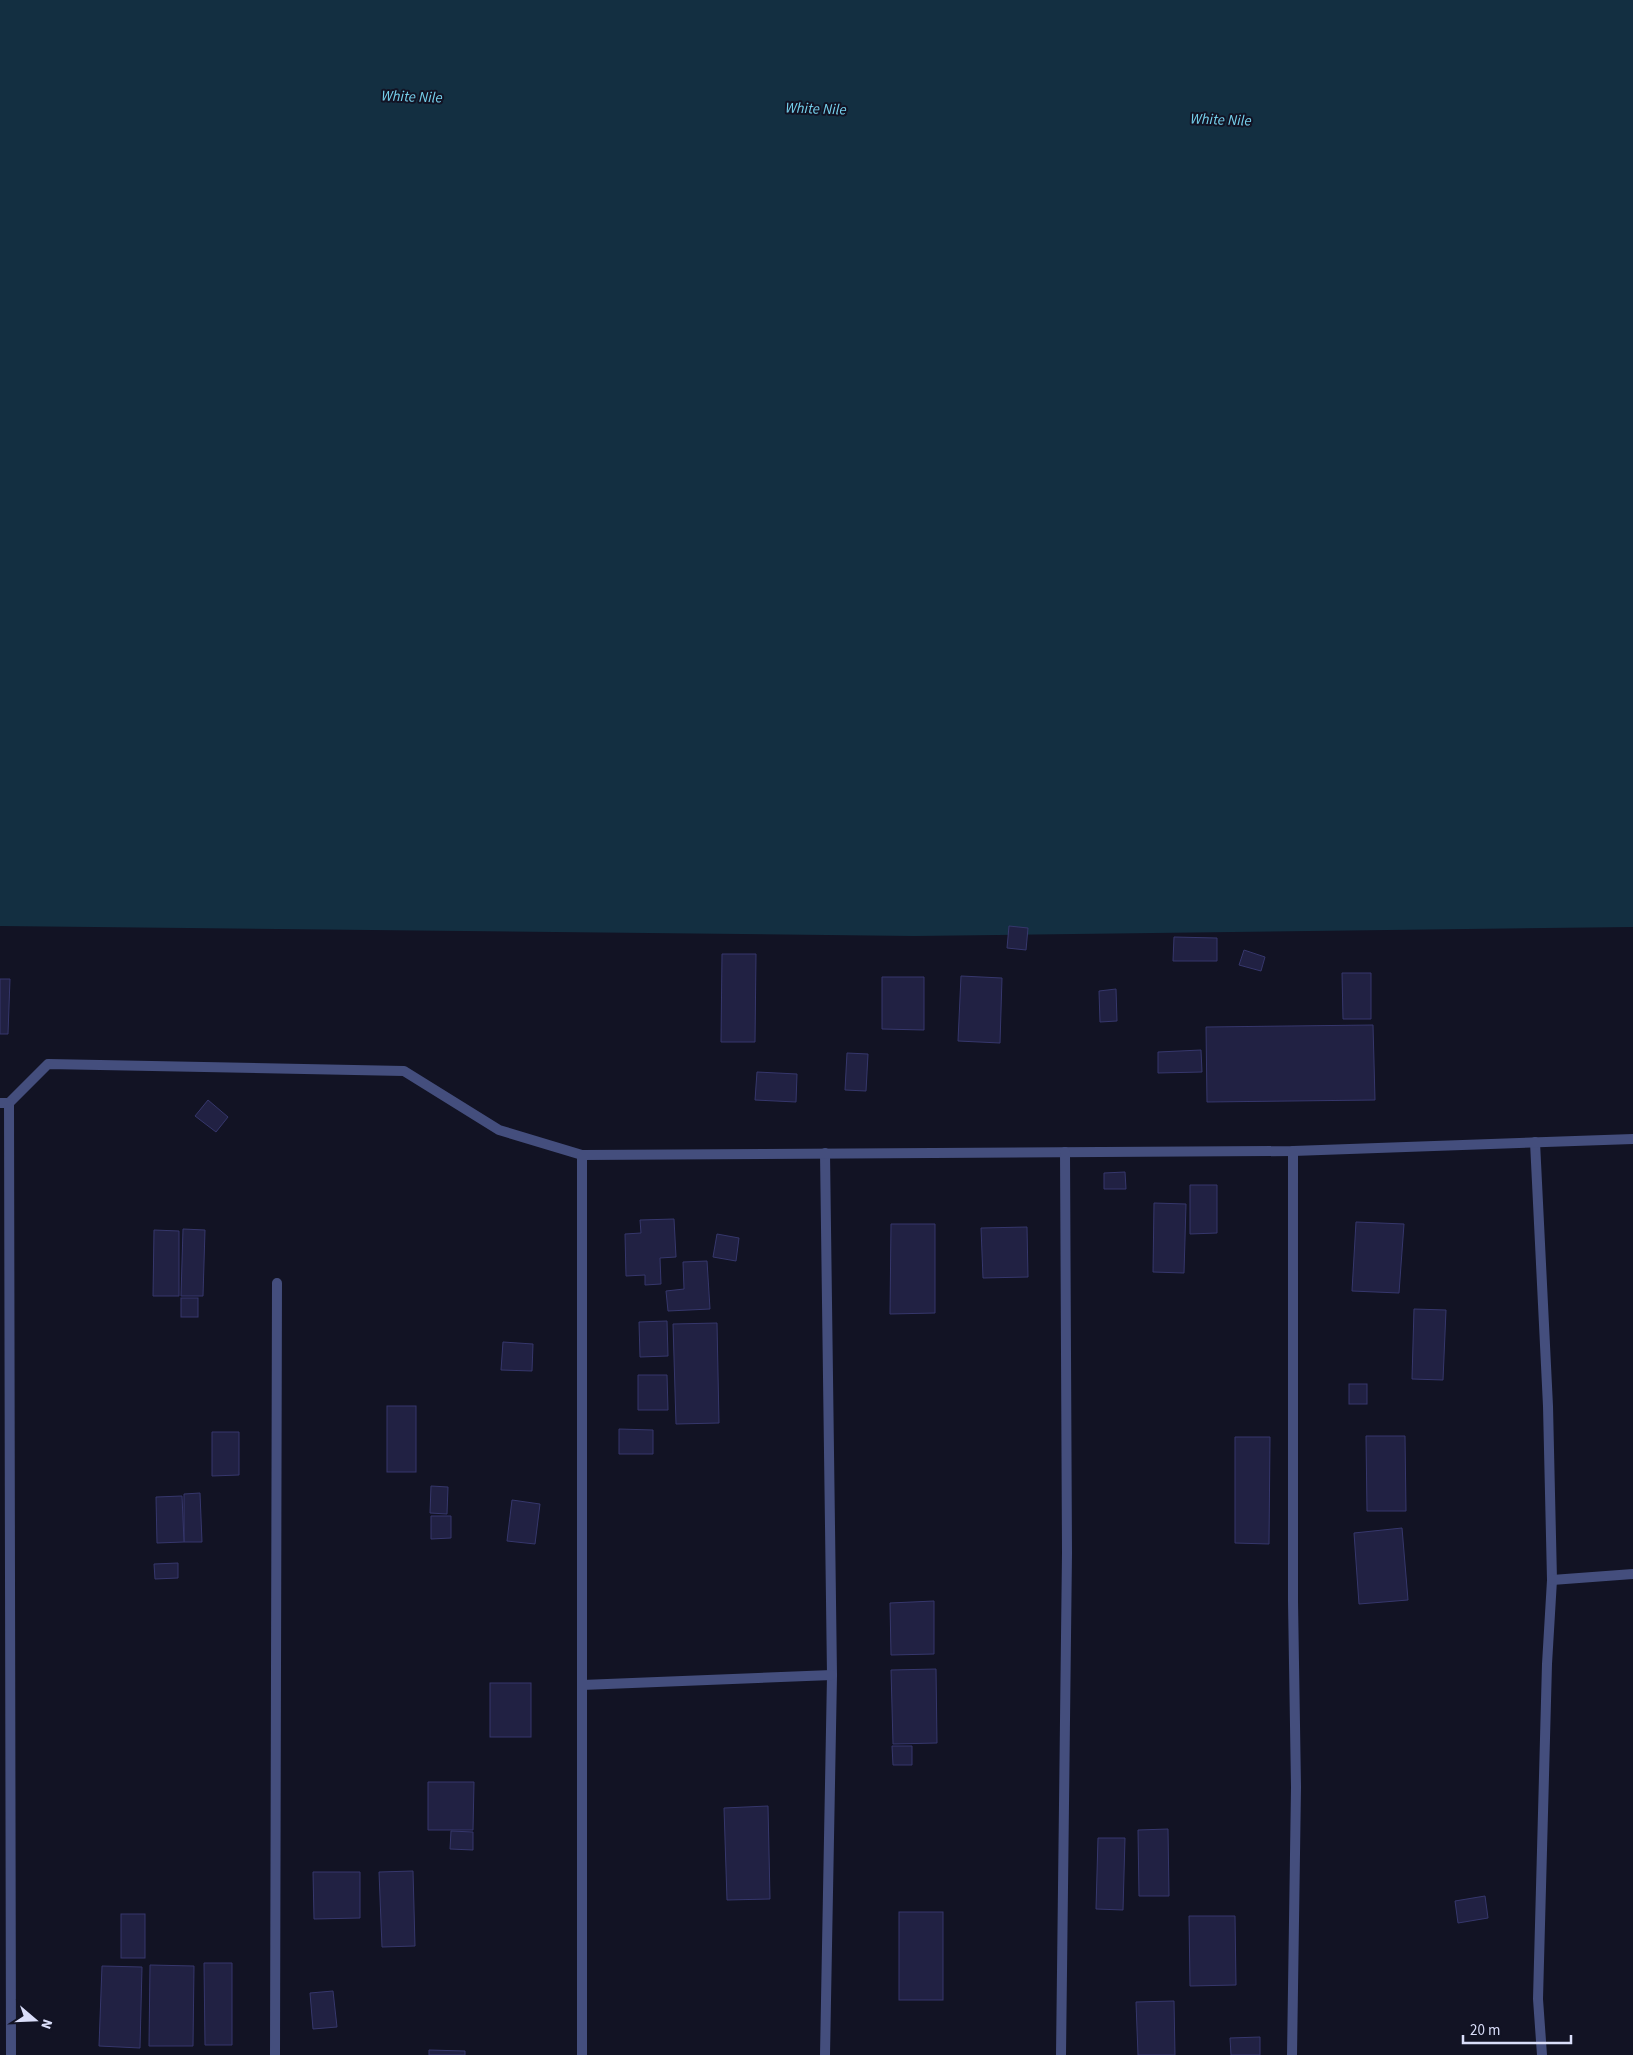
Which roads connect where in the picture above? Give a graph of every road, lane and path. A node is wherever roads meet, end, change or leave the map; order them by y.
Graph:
1 (5, 1103) edge
2 (1633, 1139) edge
3 (1535, 1142) junction
4 (1293, 1151) junction
5 (1065, 1152) junction
6 (825, 1153) junction
7 (582, 1155) junction
8 (277, 1283) dead end
9 (1633, 1574) edge
10 (1552, 1580) junction
11 (832, 1675) junction
12 (582, 1685) junction
13 (12, 2055) edge
14 (275, 2055) edge
15 (582, 2055) edge
16 (825, 2055) edge
17 (1061, 2055) edge
18 (1292, 2055) edge
19 (1542, 2055) edge

1 - 7 street
1 - 13 street
2 - 3 street
3 - 4 street
3 - 10 street
4 - 5 street
4 - 18 street
5 - 6 street
5 - 17 street
6 - 7 street
6 - 11 street
7 - 12 street
8 - 14 street
9 - 10 street
10 - 19 street
11 - 12 street
11 - 16 street
12 - 15 street

